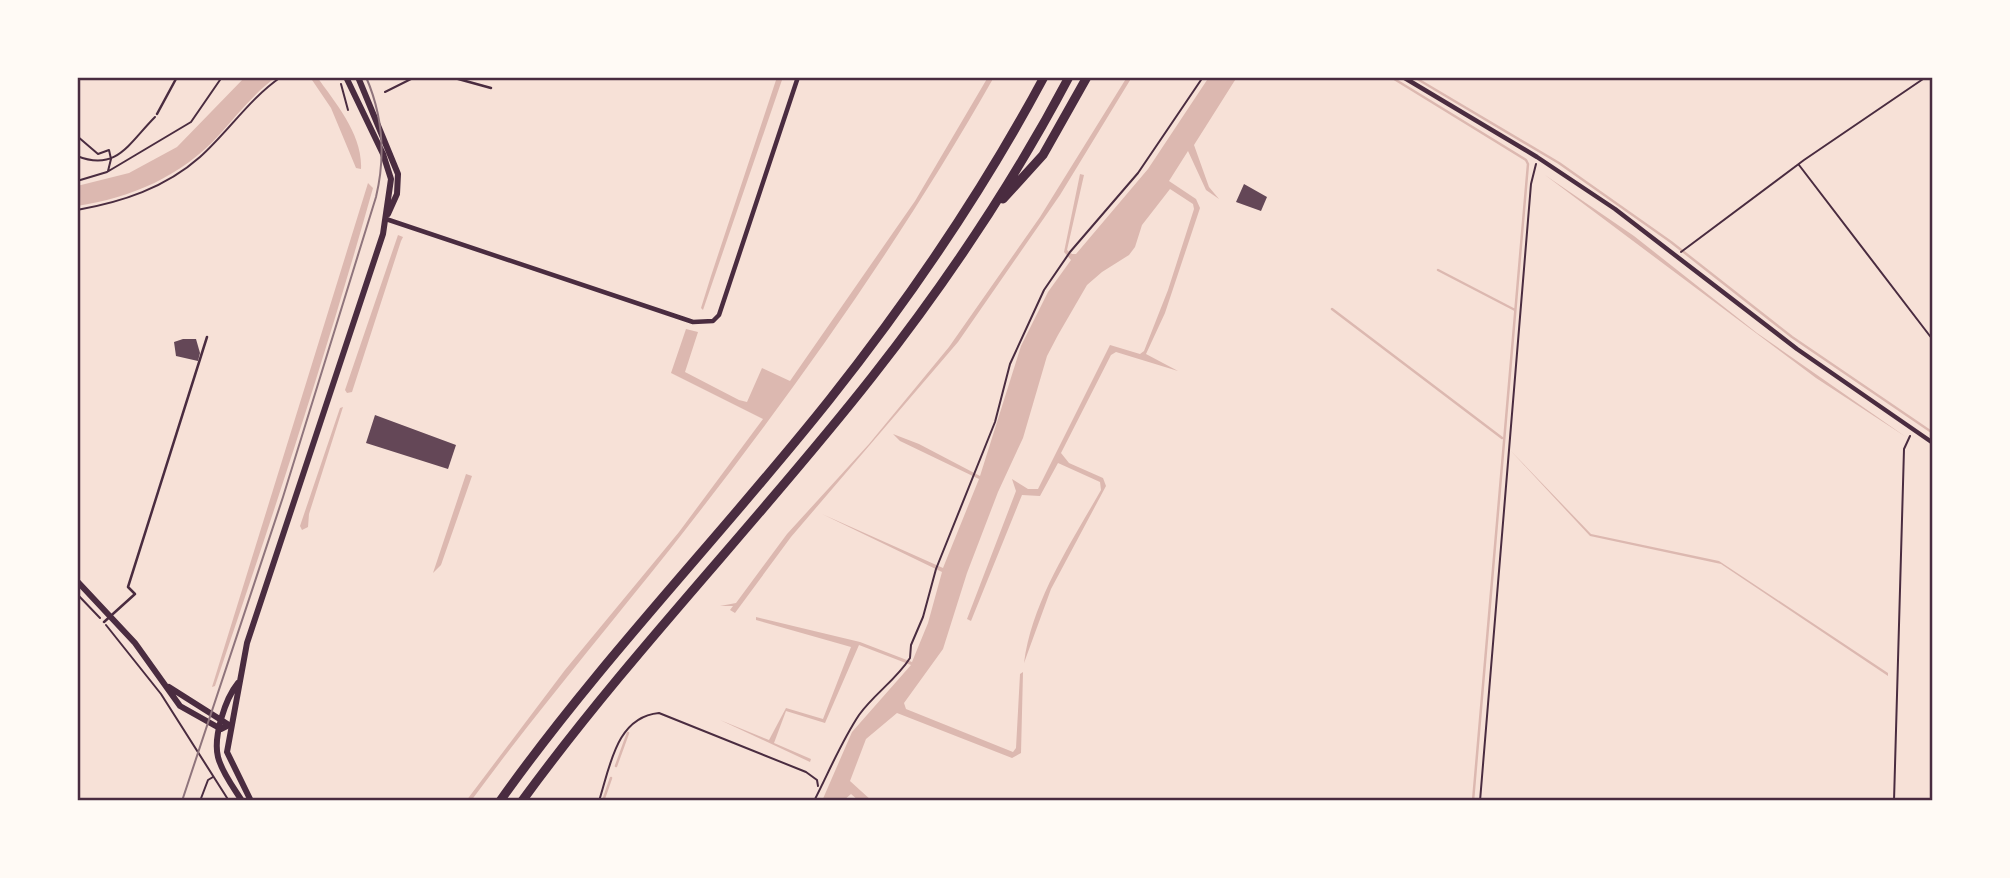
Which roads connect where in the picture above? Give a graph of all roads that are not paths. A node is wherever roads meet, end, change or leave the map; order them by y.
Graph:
1 (177, 77) edge
2 (346, 77) edge
3 (358, 77) edge
4 (451, 77) edge
5 (797, 77) edge
6 (1044, 77) edge
7 (1069, 77) edge
8 (1087, 77) edge
9 (1403, 77) edge
10 (491, 88) dead end
11 (157, 114) road end
12 (986, 217) junction
13 (386, 219) junction
14 (207, 337) dead end
15 (1933, 443) edge
16 (77, 582) edge
17 (111, 616) junction
18 (104, 622) dead end
19 (238, 683) junction
20 (169, 687) junction
21 (223, 719) junction
22 (229, 725) junction
23 (221, 729) junction
24 (242, 801) edge
25 (251, 801) edge
26 (500, 801) edge
27 (522, 801) edge

1 - 11 lane
2 - 13 main road
3 - 13 main road
4 - 10 lane
5 - 13 street
6 - 26 highway
7 - 12 highway
8 - 12 highway
9 - 15 street
12 - 27 highway
13 - 19 main road
14 - 17 lane
16 - 17 main road
17 - 18 lane
17 - 20 main road
19 - 21 main road
19 - 22 main road
20 - 21 main road
20 - 23 main road
21 - 22 main road
21 - 23 main road
22 - 23 main road
22 - 25 main road
23 - 24 main road

